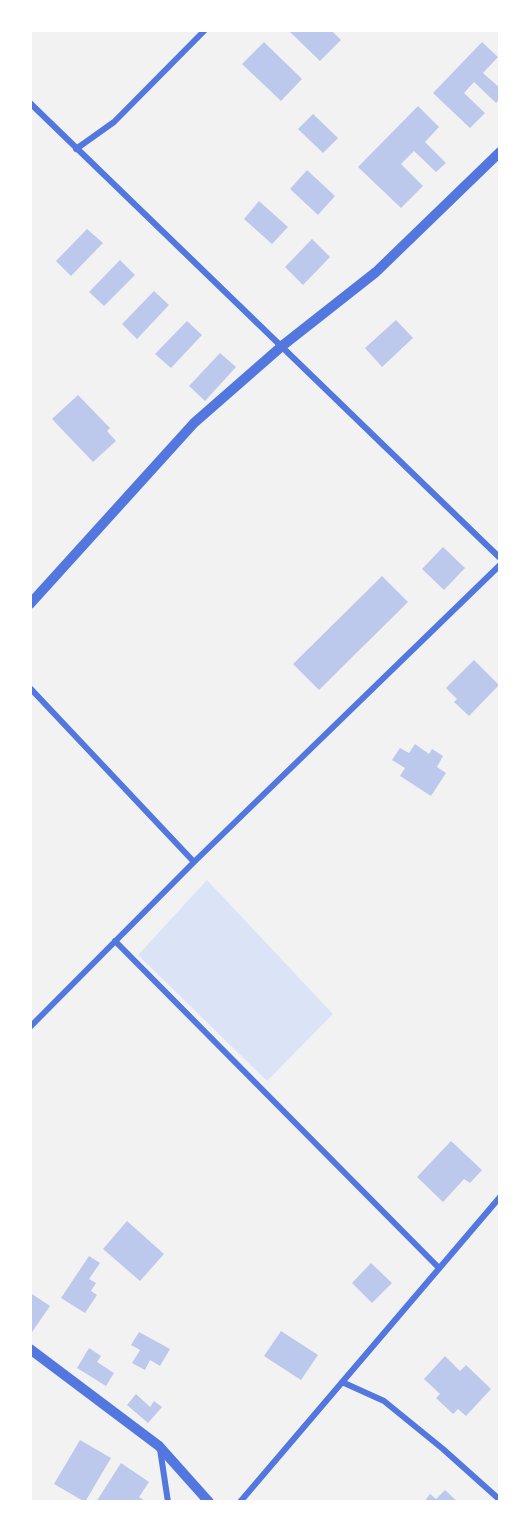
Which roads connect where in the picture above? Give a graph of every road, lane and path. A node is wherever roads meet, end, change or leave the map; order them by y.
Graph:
1 (205, 30) edge
2 (30, 103) edge
3 (76, 149) junction
4 (500, 152) edge
5 (282, 346) junction
6 (500, 558) edge
7 (500, 565) edge
8 (30, 603) edge
9 (30, 688) edge
10 (194, 862) junction
11 (115, 941) junction
12 (30, 1027) edge
13 (500, 1197) edge
14 (439, 1268) junction
15 (30, 1350) edge
16 (342, 1382) junction
17 (159, 1446) junction
18 (500, 1500) edge
19 (168, 1502) edge
20 (209, 1502) edge
21 (240, 1502) edge

1 - 3 street
2 - 3 street
3 - 5 street
4 - 5 street
5 - 6 street
5 - 8 street
7 - 10 street
9 - 10 street
10 - 11 street
11 - 12 street
11 - 14 street
13 - 14 street
14 - 16 street
15 - 17 street
16 - 18 street
16 - 21 street
17 - 19 street
17 - 20 street

